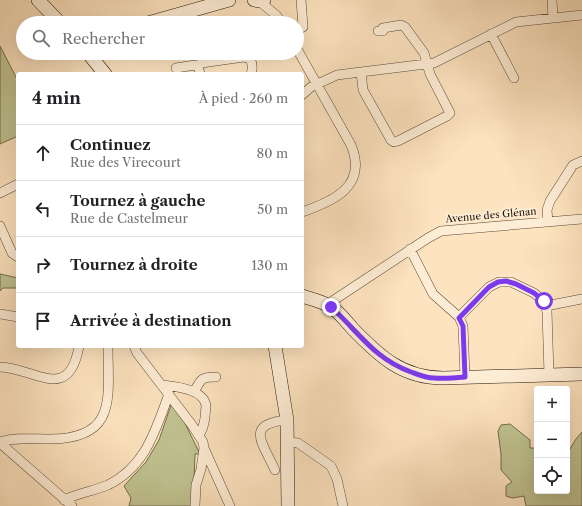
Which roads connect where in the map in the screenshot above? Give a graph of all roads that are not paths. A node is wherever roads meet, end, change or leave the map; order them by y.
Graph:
1 (38, 0) edge
2 (229, 0) edge
3 (237, 0) edge
4 (262, 0) edge
5 (301, 0) edge
6 (552, 0) edge
7 (582, 15) edge
8 (53, 16) edge
9 (173, 16) edge
10 (277, 16) edge
11 (302, 16) edge
12 (553, 18) junction
13 (378, 31) dead end
14 (491, 34) junction
15 (98, 60) edge
16 (221, 60) edge
17 (250, 60) edge
18 (303, 60) edge
19 (427, 65) junction
20 (176, 68) dead end
21 (199, 70) edge
22 (104, 72) edge
23 (251, 72) edge
24 (361, 72) junction
25 (514, 78) dead end
26 (317, 84) junction
27 (304, 94) edge
28 (582, 161) edge
29 (16, 185) edge
30 (0, 193) edge
31 (304, 211) edge
32 (582, 219) edge
33 (548, 222) junction
34 (0, 226) edge
35 (410, 249) junction
36 (16, 256) edge
37 (304, 297) edge
38 (582, 299) edge
39 (328, 305) junction
40 (546, 306) junction
41 (0, 314) edge
42 (16, 317) edge
43 (459, 318) junction
44 (79, 348) edge
45 (108, 348) edge
46 (135, 348) edge
47 (275, 348) edge
48 (0, 367) edge
49 (549, 374) junction
50 (582, 374) edge
51 (216, 377) dead end
52 (465, 377) junction
53 (162, 385) junction
54 (194, 392) junction
55 (169, 394) junction
56 (287, 420) junction
57 (199, 435) junction
58 (0, 442) edge
59 (288, 442) junction
60 (204, 448) junction
61 (275, 470) dead end
62 (64, 500) junction
63 (72, 506) edge
64 (195, 506) edge
65 (230, 506) edge
66 (288, 506) edge
67 (343, 506) edge

1 - 8 street
2 - 3 street
2 - 9 street
4 - 10 street
5 - 11 street
6 - 12 street
7 - 12 street
12 - 14 street
13 - 19 street
14 - 19 street
14 - 25 street
15 - 22 street
16 - 21 street
17 - 23 street
18 - 26 street
19 - 24 street
19 - 24 street
20 - 21 street
24 - 26 street
26 - 27 street
26 - 31 street
28 - 33 street
29 - 30 street
32 - 33 street, Avenue des Glénan
33 - 35 street, Avenue des Glénan
34 - 36 street
35 - 39 street, Avenue des Glénan
35 - 43 street
37 - 39 street
38 - 40 street
39 - 52 street
40 - 43 street
40 - 49 street
41 - 42 street
43 - 52 street
44 - 48 street
45 - 58 street
46 - 53 street
47 - 56 street
49 - 50 street
49 - 52 street
51 - 54 street
53 - 54 street
53 - 55 street
54 - 57 street
55 - 57 street
55 - 62 street
56 - 59 street
56 - 61 street
57 - 60 street
58 - 62 street
59 - 66 street
59 - 67 street
60 - 64 street
60 - 65 street
62 - 63 street

